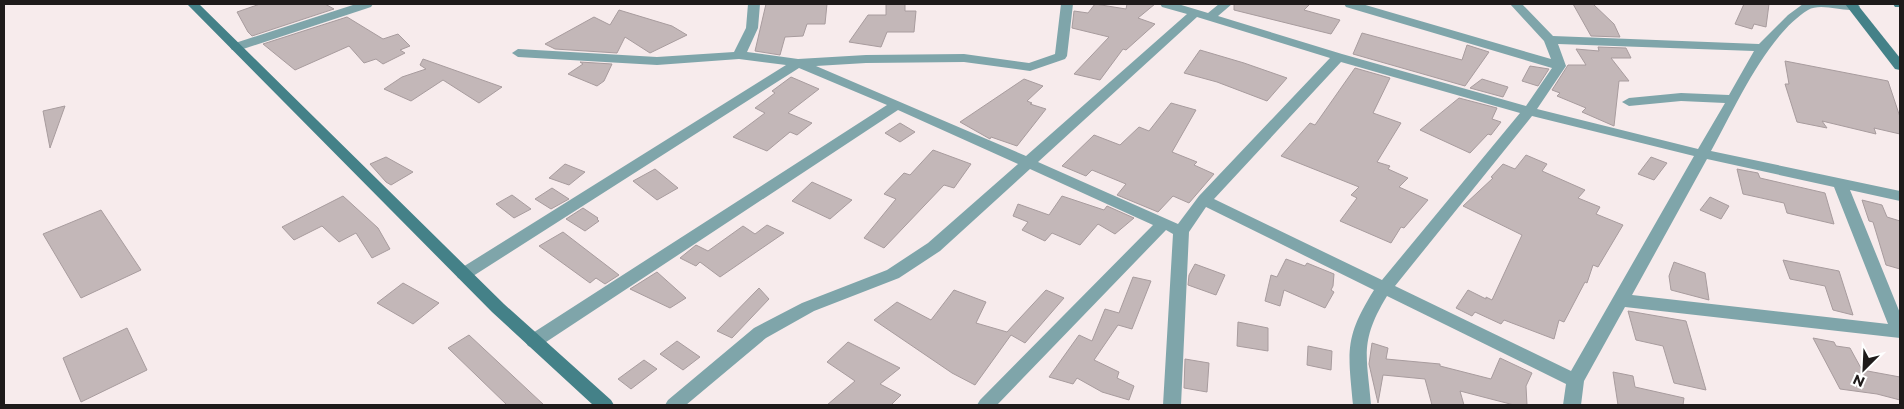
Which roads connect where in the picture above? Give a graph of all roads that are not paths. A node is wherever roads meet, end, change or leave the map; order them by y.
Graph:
1 (193, 4) edge
2 (367, 4) edge
3 (754, 4) edge
4 (1067, 4) edge
5 (1166, 4) edge
6 (1226, 4) edge
7 (1350, 4) edge
8 (1516, 4) edge
9 (1853, 6) edge
10 (1202, 15) junction
11 (1550, 40) junction
12 (236, 47) junction
13 (1762, 48) junction
14 (518, 53) dead end
15 (739, 55) junction
16 (1338, 57) junction
17 (798, 63) junction
18 (1560, 66) junction
19 (1900, 66) edge
20 (1734, 99) junction
21 (1629, 102) dead end
22 (897, 105) junction
23 (1529, 111) junction
24 (1702, 154) junction
25 (1027, 163) junction
26 (1840, 183) junction
27 (1900, 196) edge
28 (1204, 200) junction
29 (1164, 223) junction
30 (1181, 230) junction
31 (464, 274) junction
32 (1384, 288) junction
33 (1620, 300) junction
34 (1900, 332) edge
35 (534, 341) junction
36 (1574, 381) junction
37 (605, 405) edge
38 (674, 405) edge
39 (986, 405) edge
40 (1172, 405) edge
41 (1362, 405) edge
42 (1572, 405) edge

1 - 12 street
2 - 12 street
3 - 15 street
4 - 17 street
5 - 10 street
6 - 10 street
7 - 18 street
8 - 11 street
9 - 13 street
9 - 19 street
10 - 16 street
10 - 25 street
11 - 13 street
11 - 18 street
12 - 31 street
13 - 20 street
14 - 15 street
15 - 17 street
16 - 23 street
16 - 28 street
17 - 22 street
17 - 31 street
18 - 23 street
20 - 21 street
20 - 24 street
22 - 25 street
22 - 35 street
23 - 24 street
23 - 32 street
24 - 26 street
24 - 33 street
25 - 29 street
25 - 38 street
26 - 27 street
26 - 34 street
28 - 30 street
28 - 32 street
29 - 30 street
29 - 39 street
30 - 40 street
31 - 35 street
32 - 36 street
32 - 41 street
33 - 34 street
33 - 36 street
35 - 37 street
36 - 42 street

